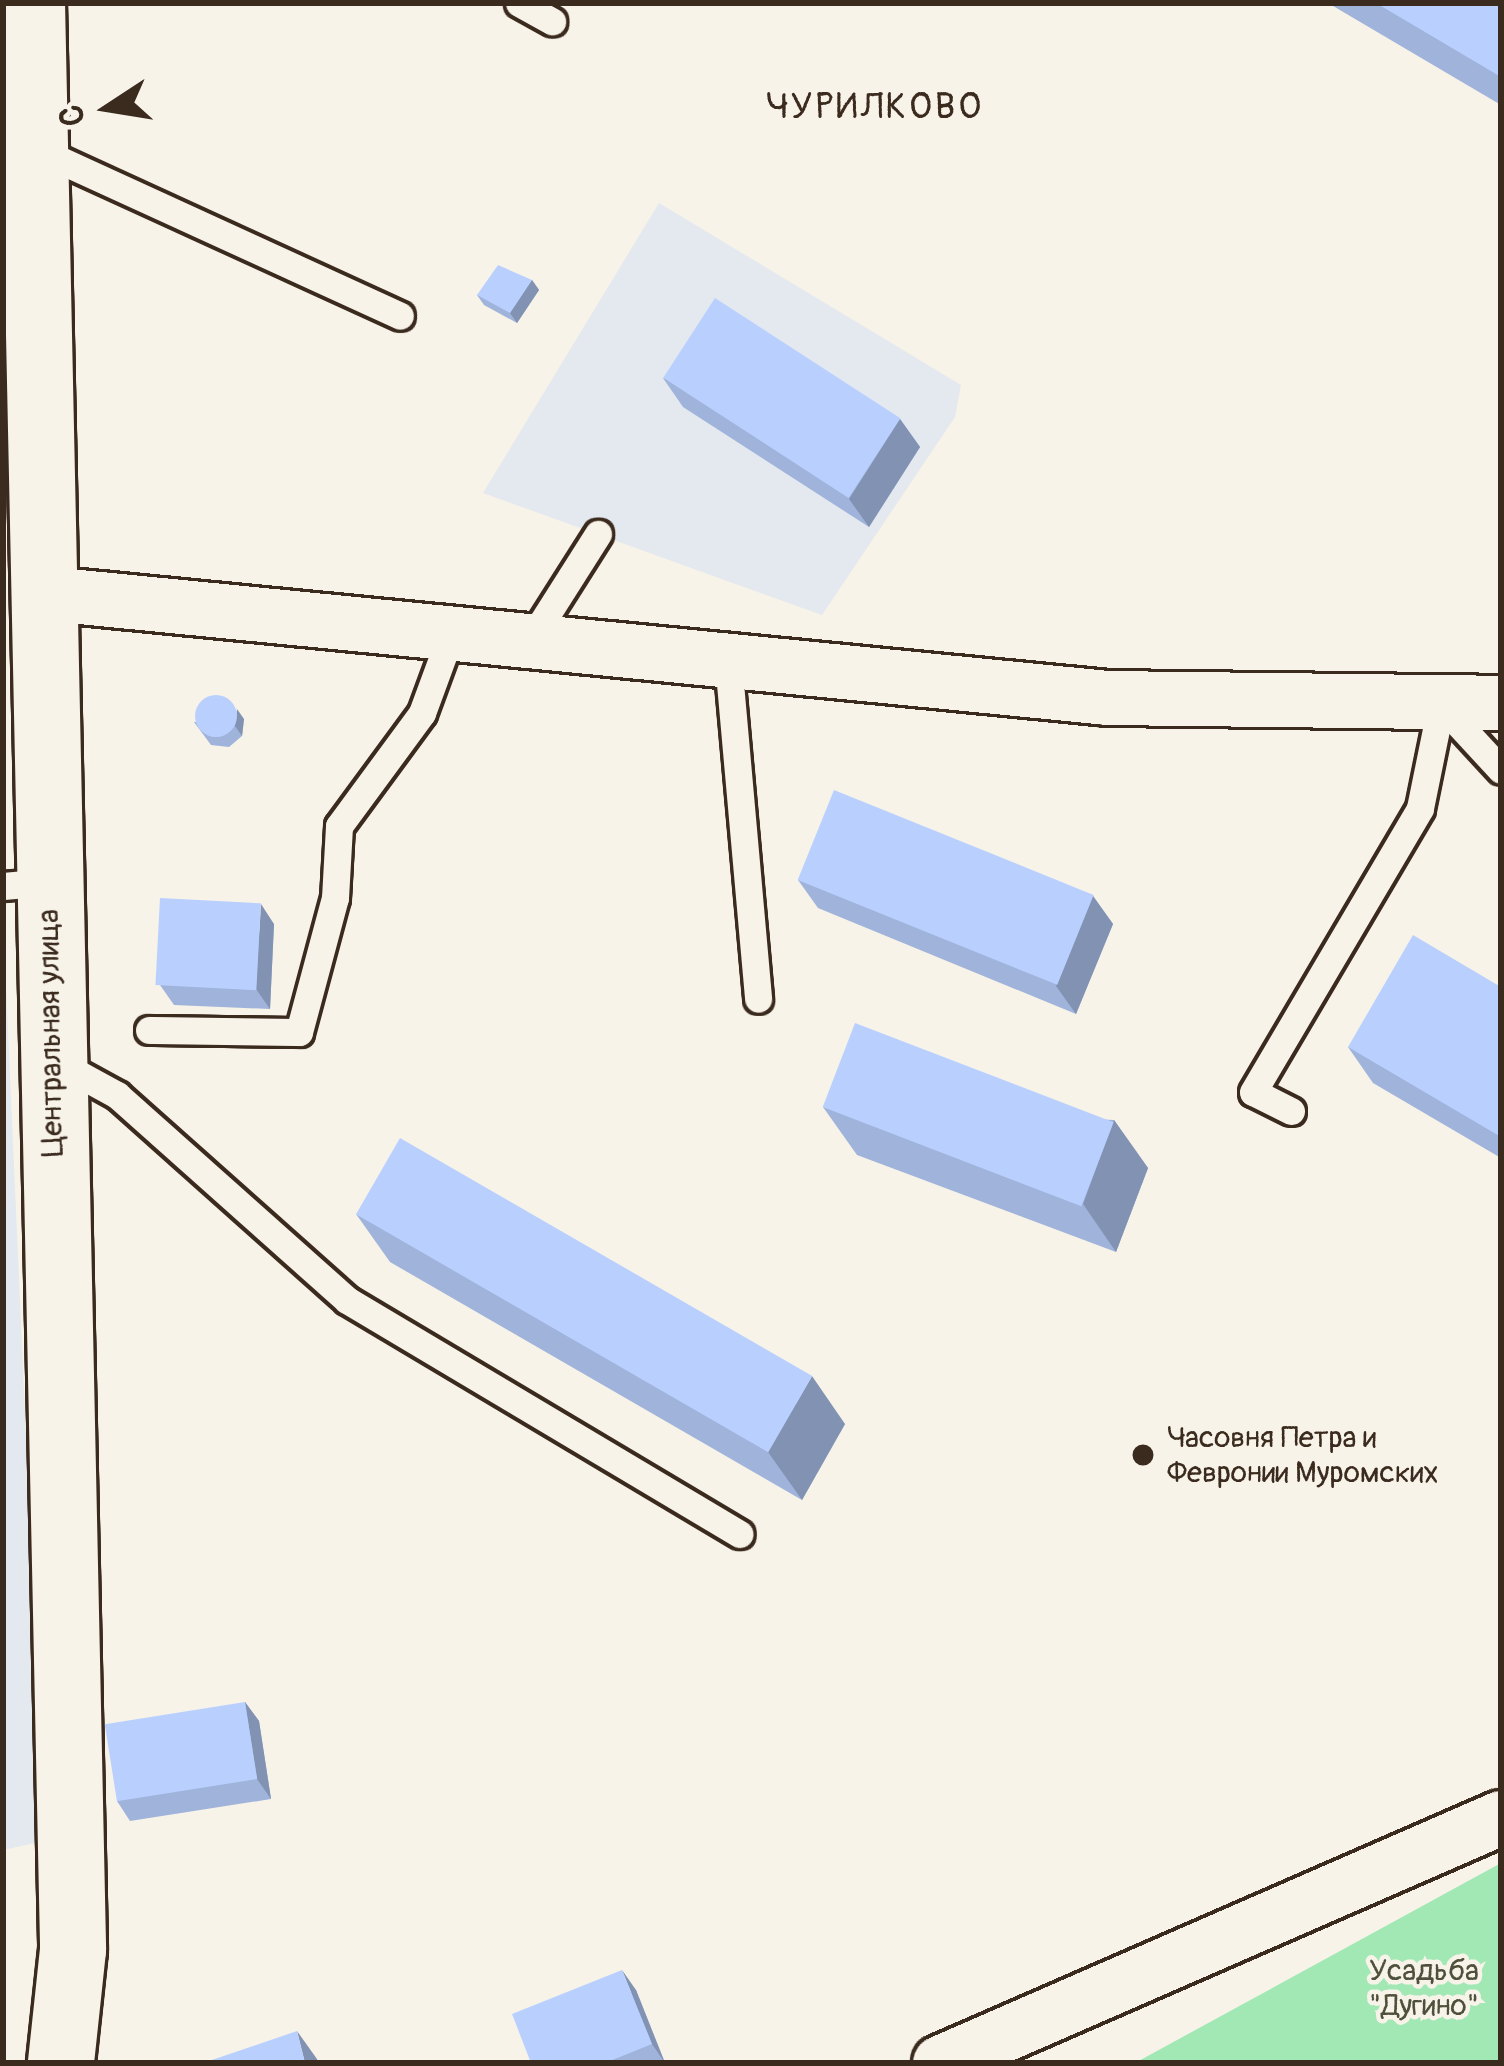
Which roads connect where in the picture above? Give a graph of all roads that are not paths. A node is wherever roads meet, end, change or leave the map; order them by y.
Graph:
1 (32, 3) edge
2 (519, 3) edge
3 (552, 21) dead end
4 (34, 148) junction
5 (400, 316) dead end
6 (598, 534) dead end
7 (39, 593) junction
8 (451, 634) junction
9 (530, 641) junction
10 (728, 661) junction
11 (1501, 704) edge
12 (1441, 705) junction
13 (1501, 770) edge
14 (25, 884) edge
15 (758, 999) dead end
16 (149, 1030) dead end
17 (51, 1059) junction
18 (1291, 1111) dead end
19 (740, 1534) dead end
20 (1501, 1818) edge
21 (61, 2063) edge
22 (940, 2063) edge

1 - 4 street, Центральная улица
2 - 3 lane
4 - 5 lane
4 - 7 street, Центральная улица
6 - 9 lane
7 - 8 street
7 - 14 street, Центральная улица
8 - 9 street
8 - 16 lane
9 - 10 street
10 - 12 street
10 - 15 lane
11 - 12 street
12 - 13 lane
12 - 18 lane
14 - 17 street, Центральная улица
17 - 19 lane
17 - 21 street, Центральная улица
20 - 22 street

